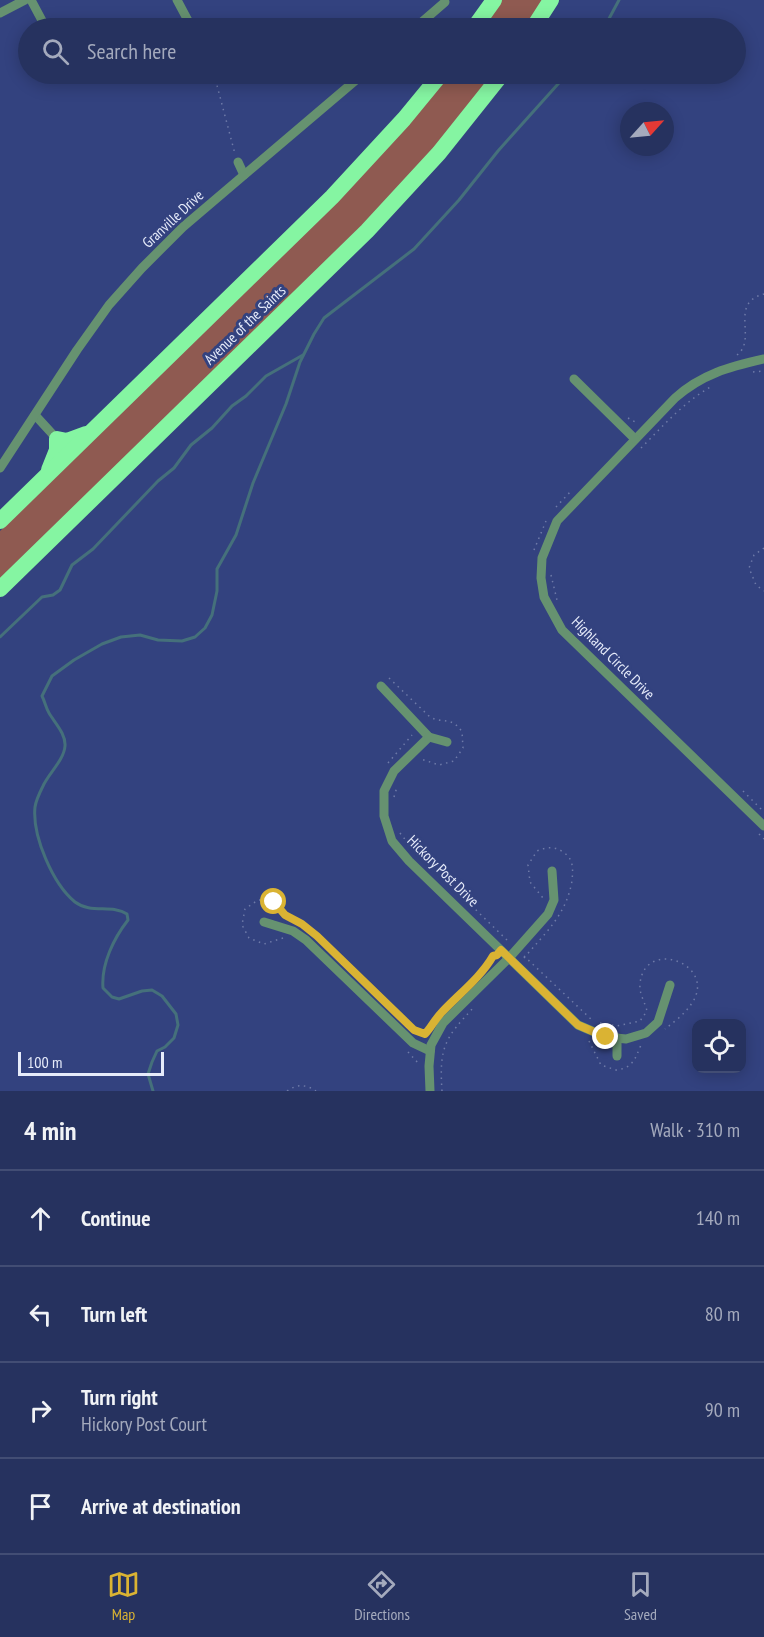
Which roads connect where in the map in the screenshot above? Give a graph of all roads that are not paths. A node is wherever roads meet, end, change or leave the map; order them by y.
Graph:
1 (25, 0) edge
2 (31, 0) edge
3 (177, 0) edge
4 (494, 0) edge
5 (551, 0) edge
6 (446, 2) dead end
7 (0, 13) edge
8 (41, 18) edge
9 (187, 18) edge
10 (427, 18) edge
11 (481, 18) edge
12 (539, 18) edge
13 (351, 84) edge
14 (433, 84) edge
15 (494, 84) edge
16 (238, 160) road end
17 (244, 175) junction
18 (764, 359) edge
19 (574, 379) dead end
20 (34, 415) junction
21 (92, 432) junction
22 (632, 436) junction
23 (57, 438) junction
24 (0, 468) edge
25 (46, 476) junction
26 (0, 521) edge
27 (0, 589) edge
28 (381, 686) dead end
29 (429, 737) junction
30 (447, 742) dead end
31 (760, 828) edge
32 (552, 872) dead end
33 (264, 922) dead end
34 (509, 958) junction
35 (670, 985) dead end
36 (617, 1038) junction
37 (430, 1051) junction
38 (617, 1056) dead end
39 (430, 1091) edge

1 - 7 street
2 - 8 street
3 - 9 street
4 - 11 highway
5 - 12 highway
6 - 10 street
13 - 17 street, Granville Drive
14 - 21 highway, Avenue of the Saints
15 - 27 highway, Avenue of the Saints
16 - 17 street
17 - 20 street, Granville Drive
18 - 22 street, Highland Circle Drive
19 - 22 street
20 - 23 street
20 - 24 street, Granville Drive
21 - 23 highway
21 - 25 highway, Avenue of the Saints
22 - 31 street, Highland Circle Drive
23 - 25 highway
25 - 26 highway, Avenue of the Saints
28 - 29 street
29 - 30 street
29 - 34 street, Hickory Post Drive
32 - 34 street
33 - 37 street
34 - 36 street, Hickory Post Drive
34 - 37 street
35 - 36 street
36 - 38 street
37 - 39 street

